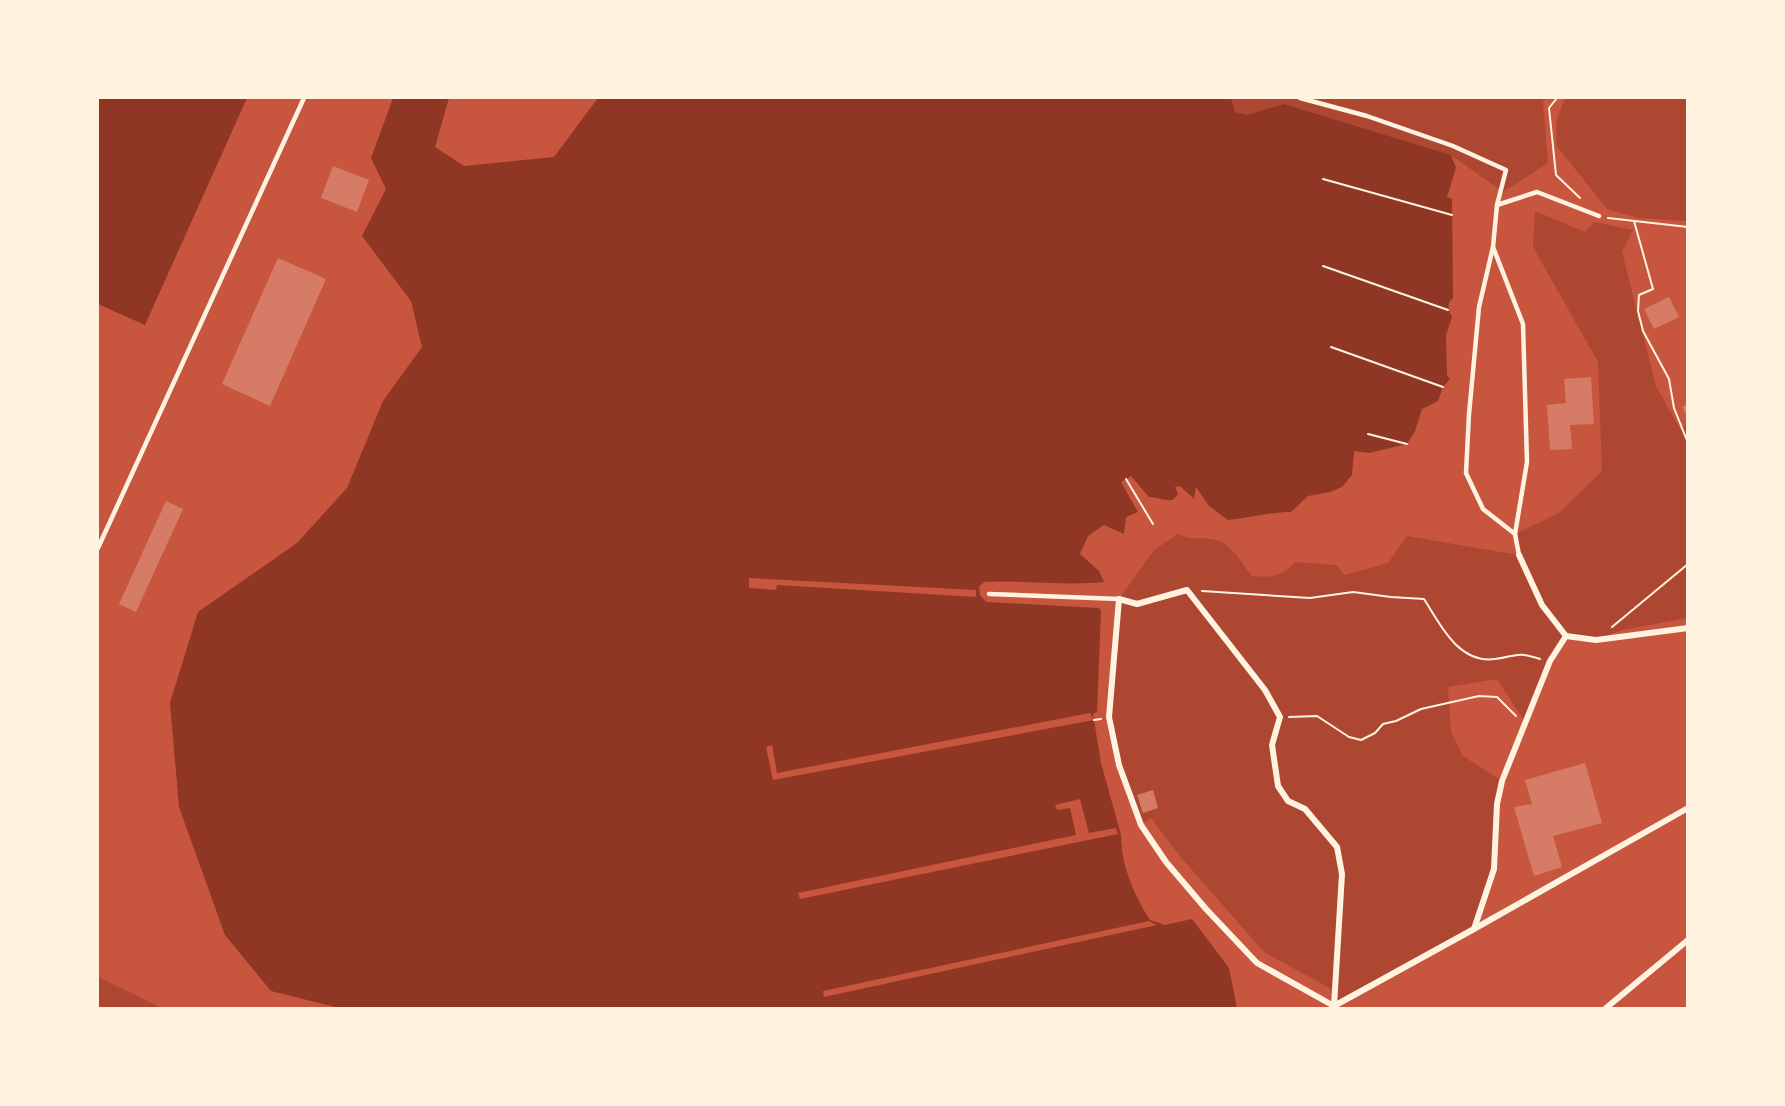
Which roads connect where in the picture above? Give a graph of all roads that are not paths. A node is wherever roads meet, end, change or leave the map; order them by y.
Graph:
1 (304, 98) edge
2 (1300, 98) edge
3 (1497, 205) junction
4 (1599, 216) road end
5 (1493, 247) junction
6 (1515, 534) junction
7 (98, 548) edge
8 (1519, 555) joint
9 (989, 594) dead end
10 (1119, 599) junction
11 (1688, 628) edge
12 (1566, 636) junction
13 (1688, 808) edge
14 (1474, 930) junction
15 (1688, 940) edge
16 (1333, 1008) edge
17 (1606, 1008) edge

1 - 7 lane
2 - 3 lane
3 - 4 lane
3 - 5 lane
5 - 6 lane
5 - 6 lane
6 - 8 lane
8 - 12 street
9 - 10 lane
10 - 16 street
10 - 16 street
11 - 12 street
12 - 14 street
13 - 14 street
14 - 16 street
15 - 17 street

